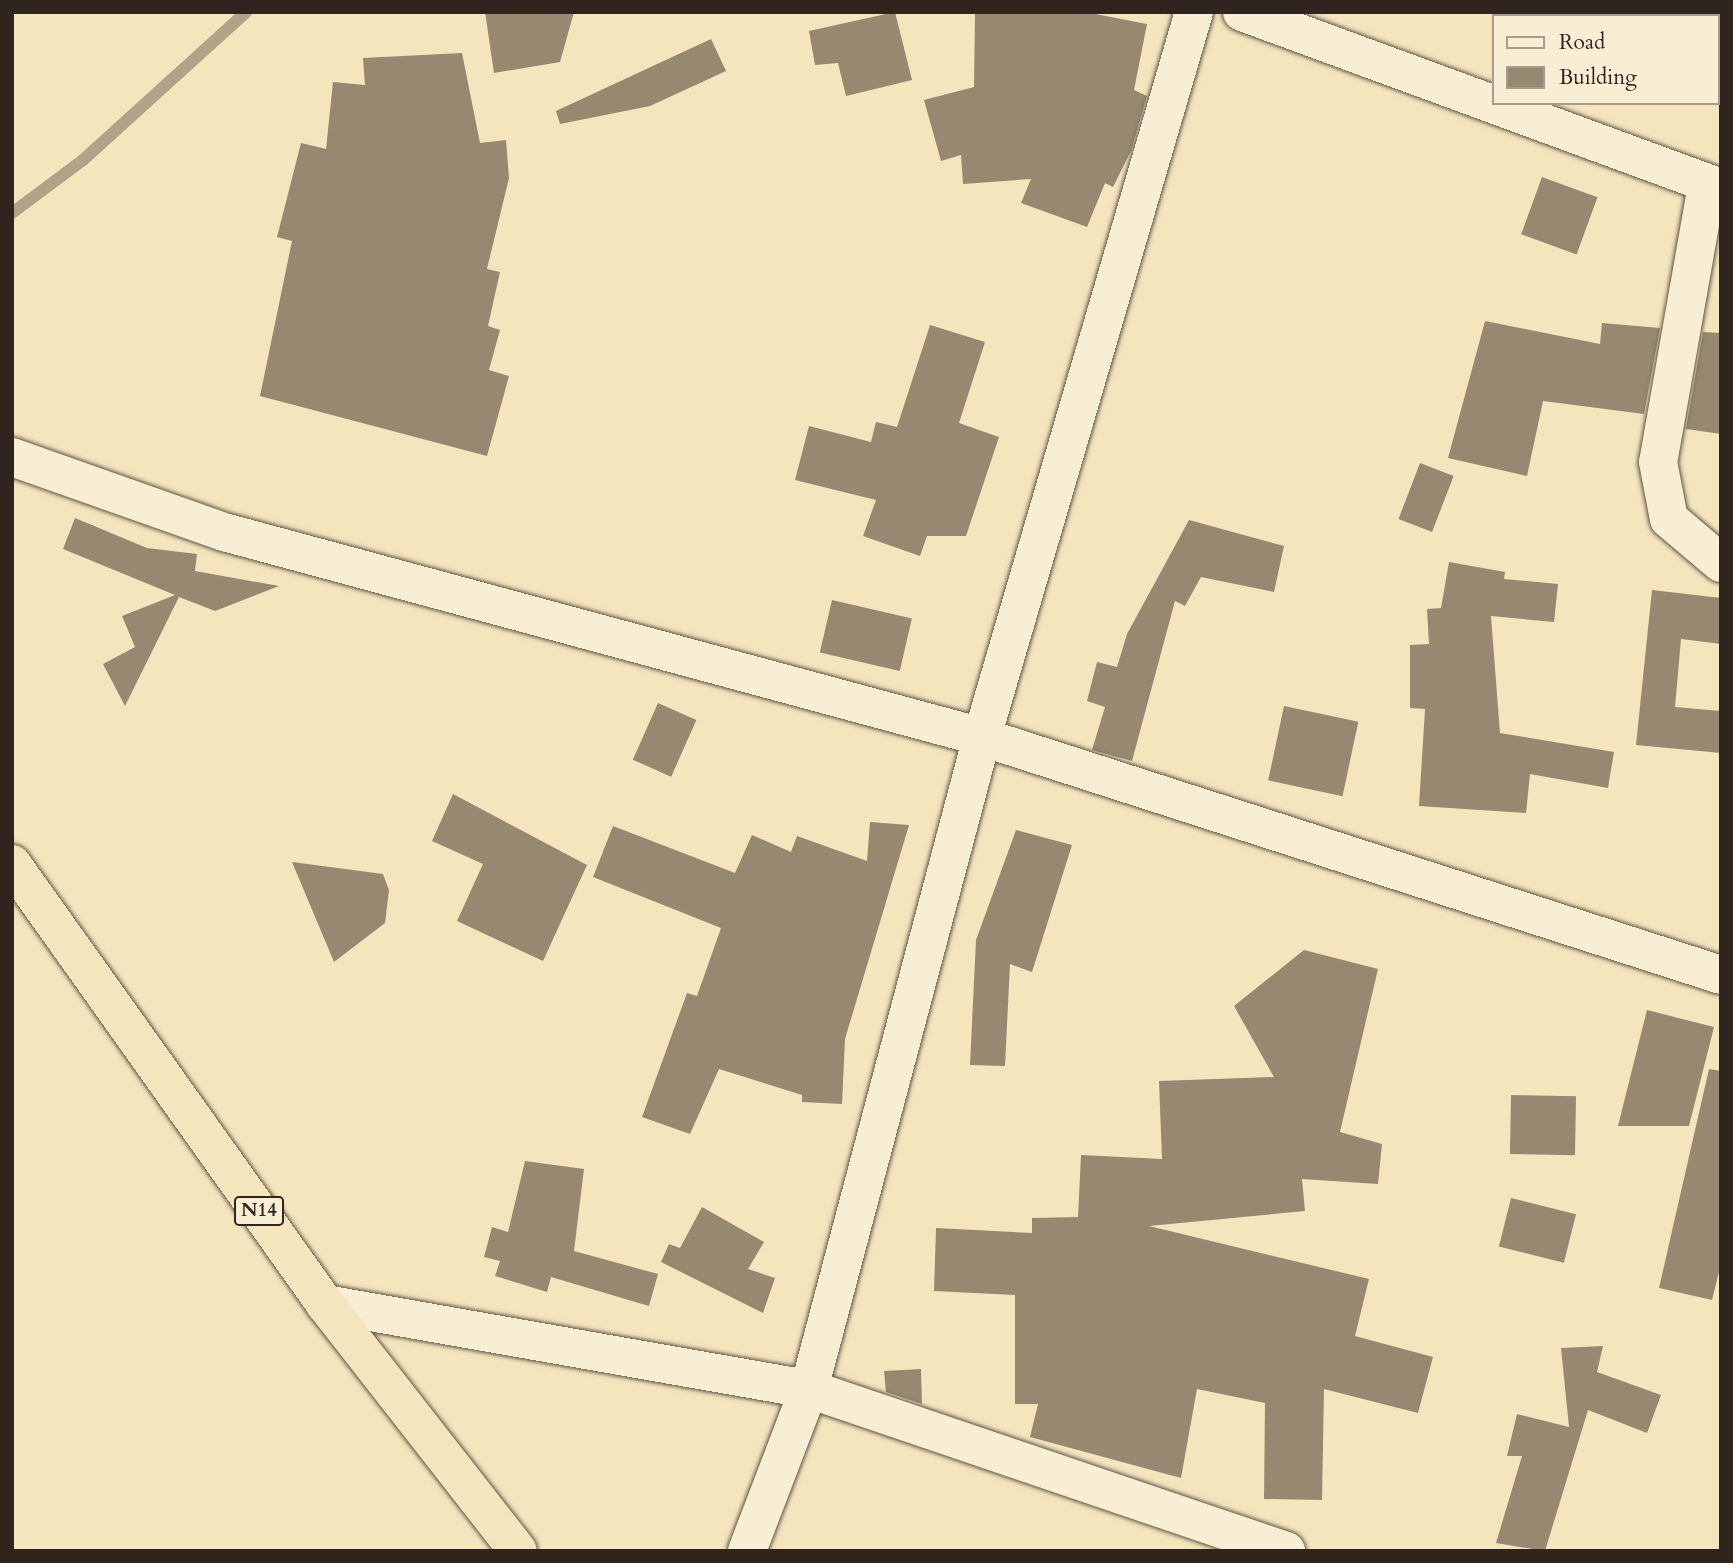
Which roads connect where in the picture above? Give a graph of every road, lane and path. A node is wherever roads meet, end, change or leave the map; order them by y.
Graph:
1 (1194, 12) edge
2 (1242, 12) edge
3 (1492, 105) edge
4 (1493, 105) edge
5 (1714, 187) edge
6 (12, 457) edge
7 (1721, 563) edge
8 (982, 737) junction
9 (12, 864) edge
10 (1721, 975) edge
11 (325, 1304) junction
12 (810, 1389) junction
13 (518, 1551) edge
14 (747, 1551) edge
15 (1286, 1551) edge

1 - 8 street
2 - 3 street
4 - 5 street
5 - 7 street
6 - 8 street
8 - 10 street
8 - 12 street
9 - 11 highway, N14
11 - 12 street
11 - 13 highway, N14
12 - 14 street
12 - 15 street

